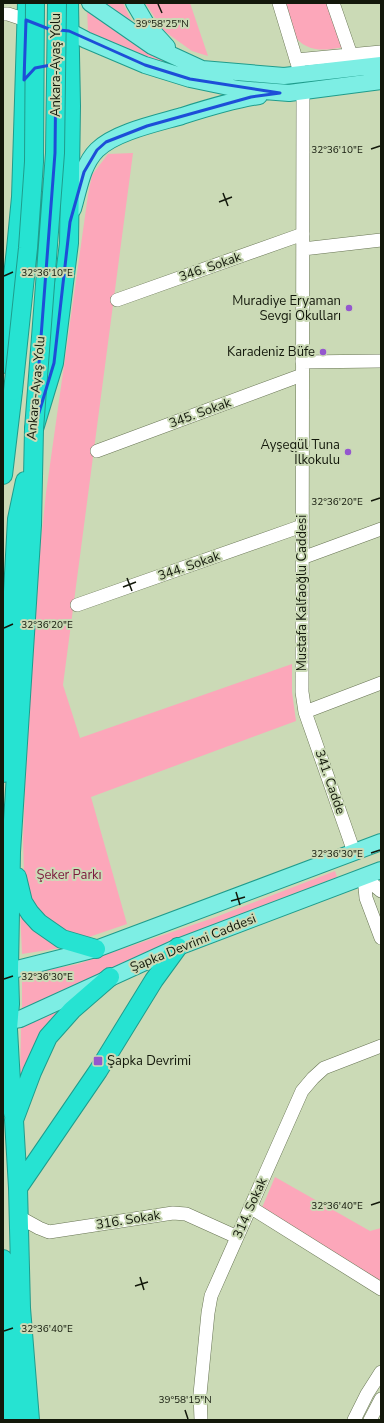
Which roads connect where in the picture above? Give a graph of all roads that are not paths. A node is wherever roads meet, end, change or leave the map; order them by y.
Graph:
1 (35, 3) edge
2 (56, 3) edge
3 (70, 3) edge
4 (90, 3) edge
5 (134, 3) edge
6 (279, 3) edge
7 (332, 3) edge
8 (26, 11) edge
9 (3, 14) edge
10 (69, 30) junction
11 (381, 52) edge
12 (351, 55) junction
13 (180, 58) junction
14 (381, 65) edge
15 (298, 67) junction
16 (71, 77) junction
17 (24, 80) junction
18 (381, 81) edge
19 (303, 91) junction
20 (280, 93) junction
21 (70, 222) junction
22 (303, 234) junction
23 (381, 240) edge
24 (303, 249) junction
25 (117, 300) dead end
26 (381, 361) edge
27 (302, 362) junction
28 (3, 364) edge
29 (302, 375) junction
30 (34, 429) junction
31 (8, 439) junction
32 (97, 451) dead end
33 (3, 458) edge
34 (3, 476) edge
35 (302, 526) junction
36 (381, 530) edge
37 (302, 558) junction
38 (77, 605) dead end
39 (381, 683) edge
40 (305, 712) junction
41 (3, 773) edge
42 (381, 842) edge
43 (11, 852) junction
44 (354, 852) junction
45 (381, 870) edge
46 (364, 877) junction
47 (381, 891) edge
48 (381, 938) edge
49 (6, 941) edge
50 (178, 947) junction
51 (96, 949) junction
52 (6, 970) edge
53 (110, 977) junction
54 (6, 1023) edge
55 (381, 1046) edge
56 (7, 1060) edge
57 (14, 1120) junction
58 (18, 1188) junction
59 (250, 1207) junction
60 (19, 1216) junction
61 (237, 1237) junction
62 (3, 1259) edge
63 (381, 1289) edge
64 (381, 1372) edge
65 (367, 1394) junction
66 (381, 1400) edge
67 (12, 1420) edge
68 (30, 1420) edge
69 (202, 1420) edge
70 (354, 1420) edge
71 (370, 1420) edge

1 - 31 highway, Ankara-Ayaş Yolu, bridge
2 - 30 highway, Ankara-Ayaş Yolu, bridge
3 - 10 highway
4 - 13 main road
5 - 13 main road
6 - 15 street
7 - 12 street
8 - 9 street
8 - 10 highway
8 - 17 highway
10 - 16 highway
10 - 20 main road
11 - 12 street
12 - 15 street
13 - 15 main road
14 - 15 main road
16 - 17 highway
16 - 21 highway
17 - 28 highway
18 - 19 main road
19 - 20 main road
19 - 22 street, Mustafa Kalfaoğlu Caddesi
20 - 21 main road
21 - 30 highway
22 - 24 street, Mustafa Kalfaoğlu Caddesi
22 - 25 street, 346. Sokak
23 - 24 street
24 - 27 street, Mustafa Kalfaoğlu Caddesi
26 - 27 street
27 - 29 street, Mustafa Kalfaoğlu Caddesi
29 - 32 street, 345. Sokak
29 - 35 street, Mustafa Kalfaoğlu Caddesi
30 - 41 highway, Ankara-Ayaş Yolu
30 - 43 highway
31 - 33 highway
31 - 34 highway, Ankara-Ayaş Yolu
35 - 37 street, Mustafa Kalfaoğlu Caddesi
35 - 38 street, 344. Sokak
36 - 37 street
37 - 40 street, Mustafa Kalfaoğlu Caddesi
39 - 40 street
40 - 44 street, 341. Cadde
42 - 44 main road, Şapka Devrimi Caddesi
43 - 49 highway
43 - 51 highway
44 - 46 main road
44 - 51 main road, Şapka Devrimi Caddesi
45 - 46 main road, Şapka Devrimi Caddesi
46 - 47 street
46 - 48 street
46 - 50 main road, Şapka Devrimi Caddesi
49 - 52 highway
50 - 53 main road, Şapka Devrimi Caddesi
50 - 58 highway
51 - 52 main road, Şapka Devrimi Caddesi
52 - 54 highway
53 - 54 main road, Şapka Devrimi Caddesi
53 - 57 highway
54 - 56 highway
55 - 59 street, 314. Sokak
56 - 57 highway
57 - 58 highway
58 - 60 highway
59 - 61 street, 314. Sokak
59 - 63 street
60 - 61 street, 316. Sokak
60 - 68 highway
61 - 69 street, 314. Sokak
62 - 67 highway
64 - 65 street
65 - 66 street
65 - 70 street
66 - 71 street

